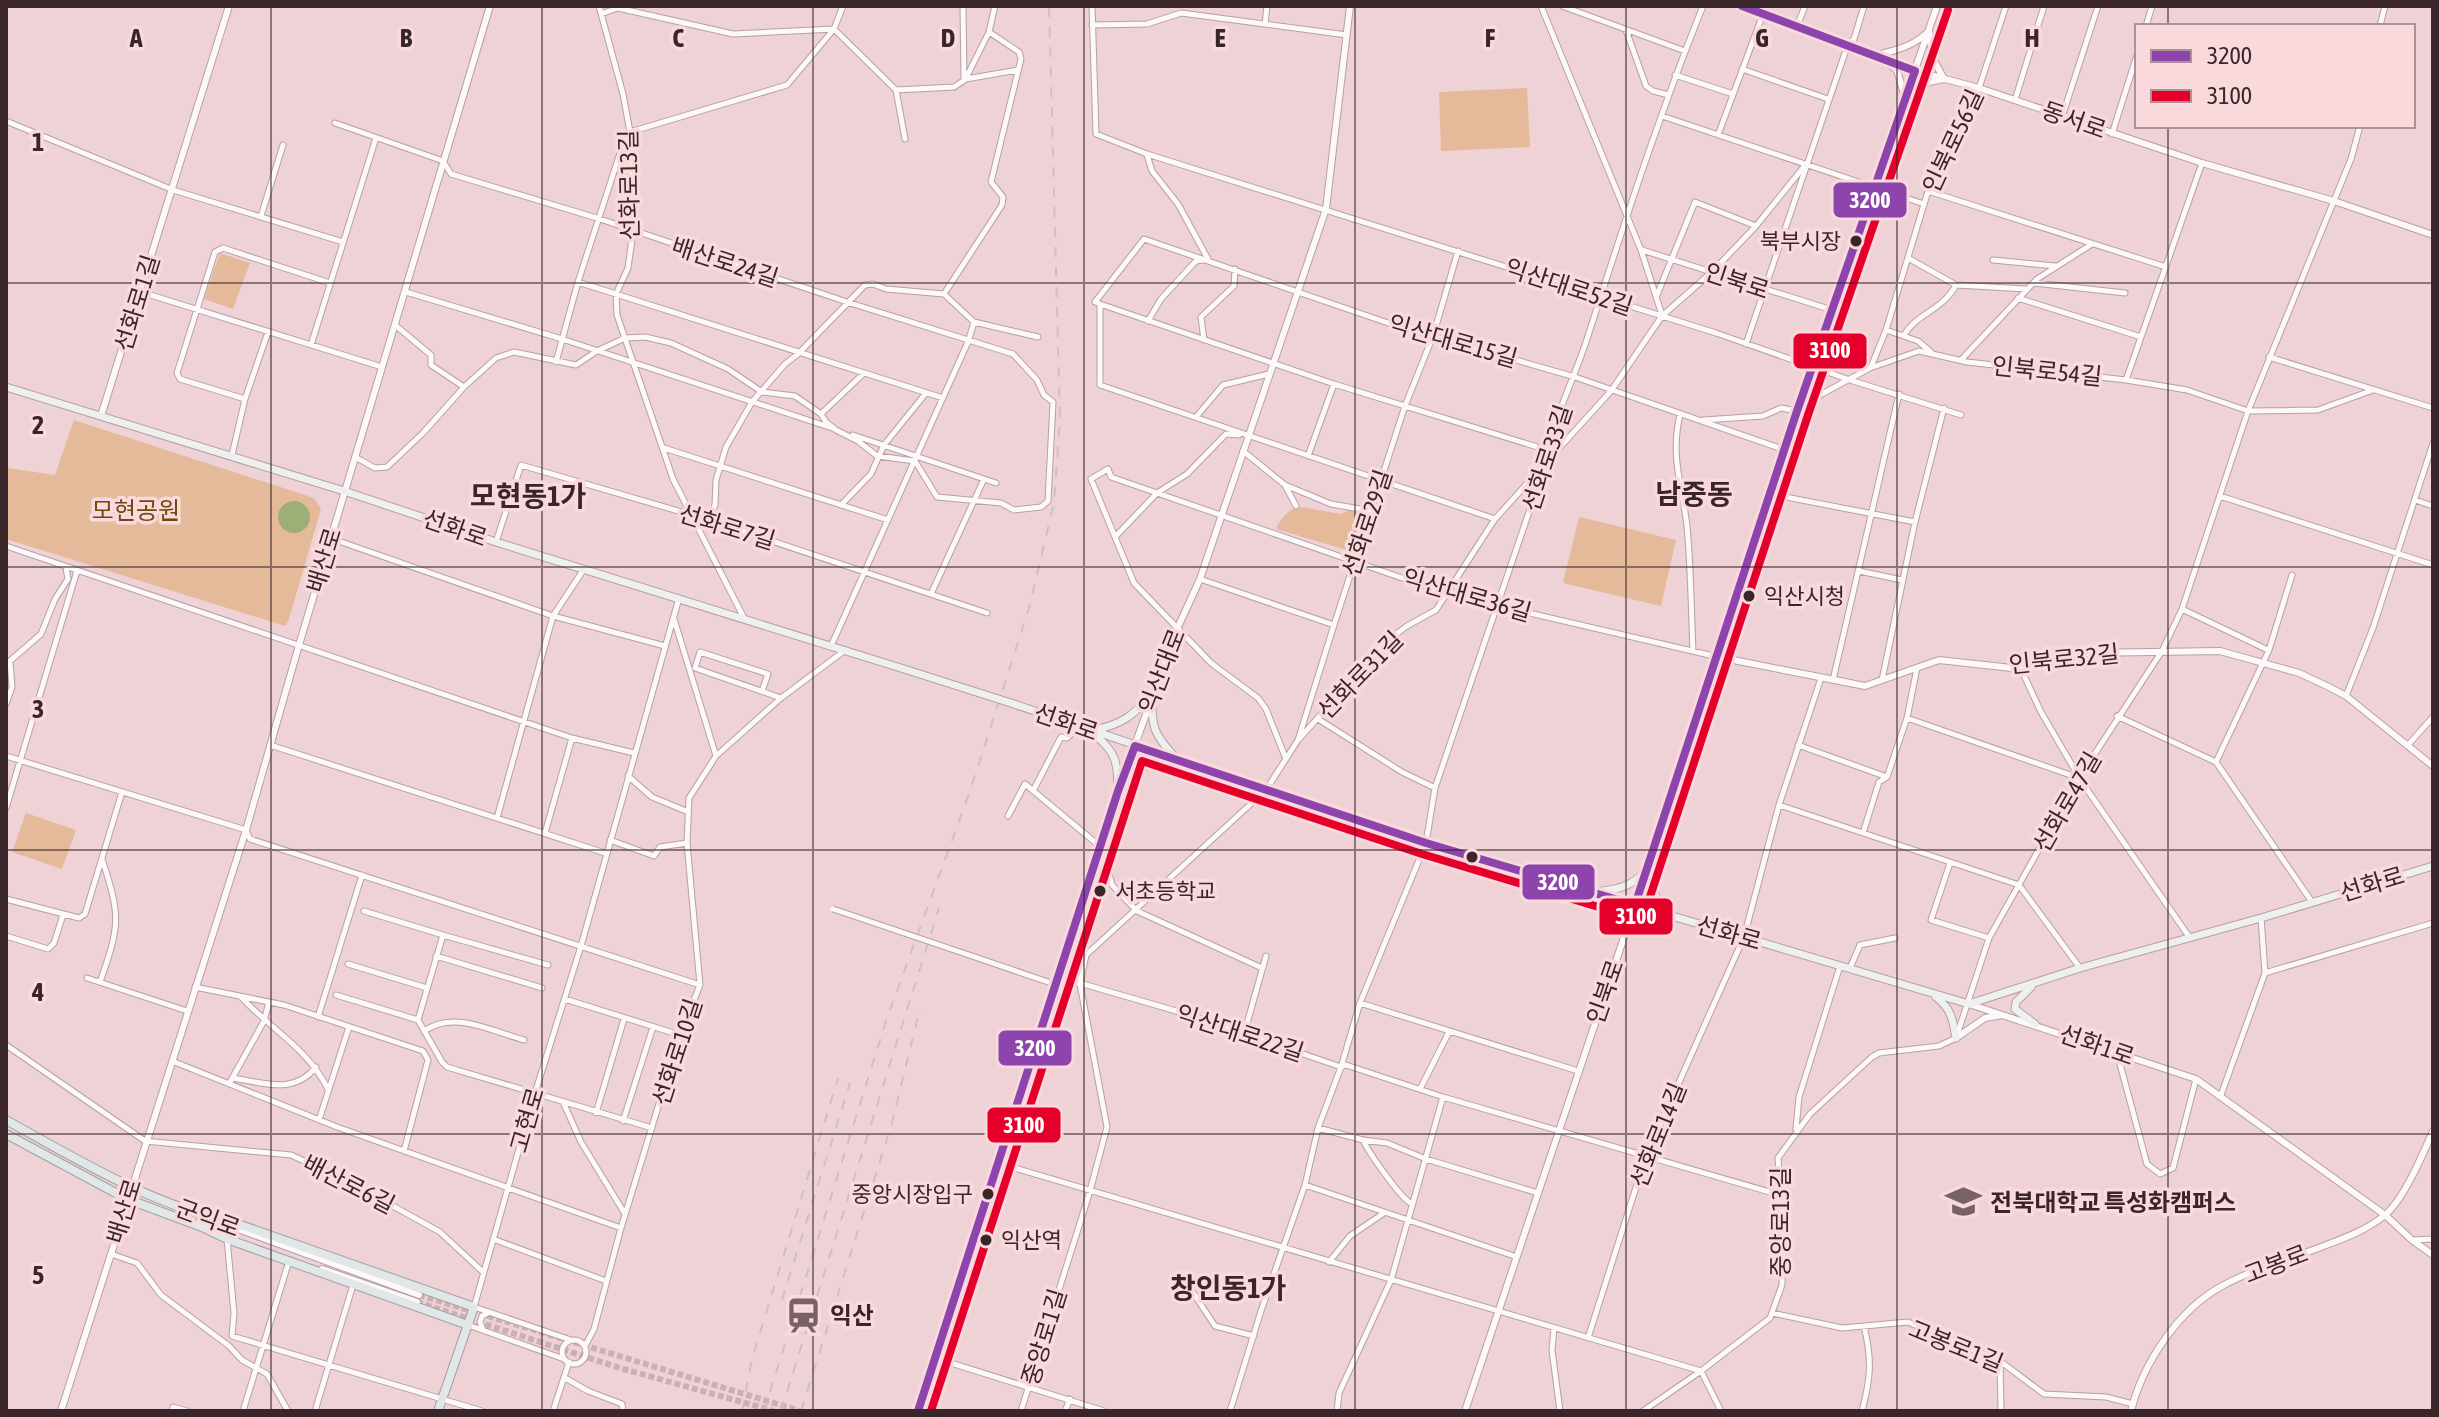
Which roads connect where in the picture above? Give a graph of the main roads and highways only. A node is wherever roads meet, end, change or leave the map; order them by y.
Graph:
1 (6, 387) edge
2 (1091, 731) junction
3 (1178, 760) junction
4 (2433, 866) edge
5 (1591, 892) junction
6 (1673, 917) junction
7 (2032, 985) junction
8 (1927, 992) junction
9 (2035, 1024) road end
10 (1956, 1038) road end
11 (6, 1120) edge
12 (6, 1134) edge
13 (420, 1299) junction
14 (468, 1325) junction
15 (438, 1411) edge

1 - 2 main road, 선화로, bridge
2 - 3 main road, 선화로
2 - 3 main road
2 - 3 main road
3 - 5 main road, 선화로
4 - 7 main road, 선화로
5 - 6 main road, 선화로
5 - 6 main road
5 - 6 main road
6 - 8 main road, 선화로
7 - 8 main road, 선화로
7 - 9 main road
8 - 10 main road
11 - 13 main road, 군익로
12 - 13 main road, 군익로
13 - 14 main road
13 - 14 main road, 고현로
14 - 15 main road, 고현로

